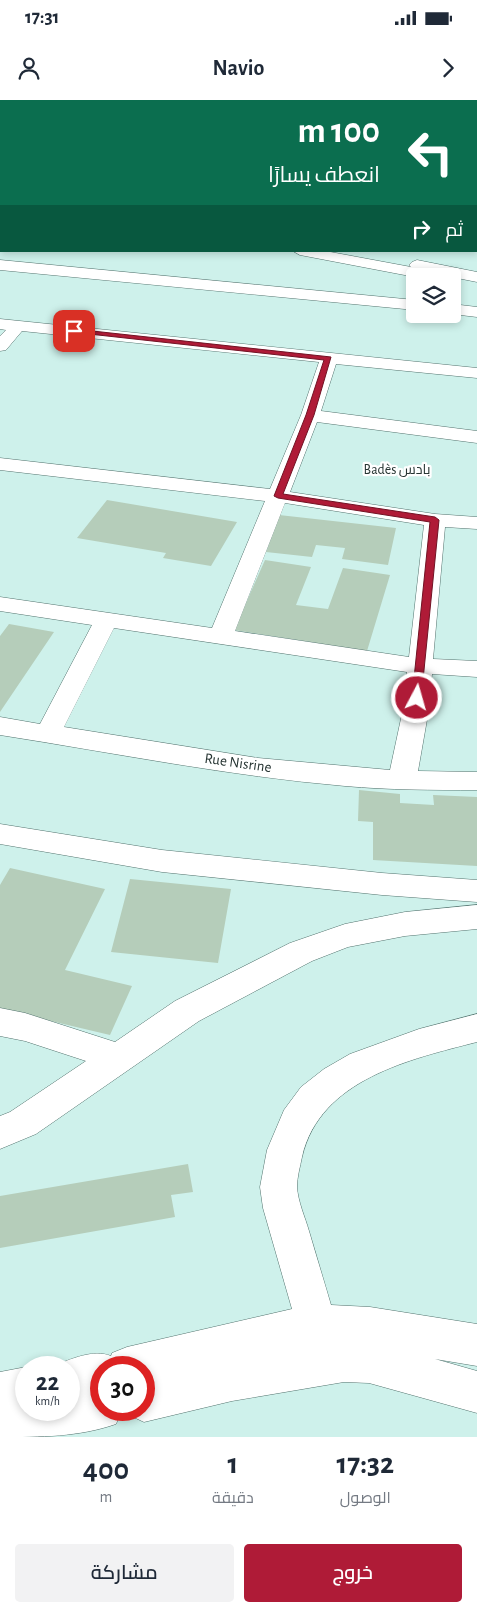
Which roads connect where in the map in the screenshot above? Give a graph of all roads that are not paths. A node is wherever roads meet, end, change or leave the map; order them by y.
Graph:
1 (306, 252) edge
2 (347, 252) edge
3 (439, 256) dead end
4 (0, 265) edge
5 (410, 268) edge
6 (429, 268) edge
7 (406, 269) edge
8 (461, 275) edge
9 (477, 277) edge
10 (461, 281) edge
11 (477, 284) edge
12 (406, 304) edge
13 (461, 310) edge
14 (477, 312) edge
15 (0, 324) edge
16 (19, 325) junction
17 (0, 346) edge
18 (329, 358) junction
19 (477, 373) edge
20 (310, 415) junction
21 (477, 437) edge
22 (0, 464) edge
23 (278, 496) junction
24 (435, 520) junction
25 (477, 523) edge
26 (0, 604) edge
27 (106, 620) junction
28 (221, 636) junction
29 (420, 666) junction
30 (477, 669) edge
31 (0, 726) edge
32 (48, 733) junction
33 (402, 780) junction
34 (477, 781) edge
35 (0, 834) edge
36 (477, 891) edge
37 (477, 917) edge
38 (0, 1022) edge
39 (477, 1028) edge
40 (118, 1057) junction
41 (0, 1133) edge
42 (316, 1324) junction
43 (477, 1345) edge
44 (155, 1361) edge
45 (15, 1390) edge
46 (477, 1392) edge
47 (0, 1393) edge
48 (155, 1398) edge
49 (90, 1411) edge
50 (0, 1428) edge

1 - 7 street
2 - 5 street
3 - 6 street
4 - 12 street
8 - 9 street
10 - 11 street
13 - 14 street
15 - 16 street
16 - 17 street
16 - 18 street
18 - 19 street
18 - 20 street
20 - 21 street
20 - 23 street
22 - 23 street
23 - 24 street
23 - 28 street
24 - 25 street
24 - 29 street
26 - 27 street
27 - 28 street
27 - 32 street
28 - 29 street
29 - 30 street
29 - 33 street
31 - 32 street, Rue Nisrine
32 - 33 street, Rue Nisrine
33 - 34 street, Rue Nisrine
35 - 36 street
37 - 40 street
38 - 40 street
39 - 42 street
40 - 41 street
42 - 43 street
42 - 44 street
45 - 47 street
46 - 48 street
49 - 50 street

